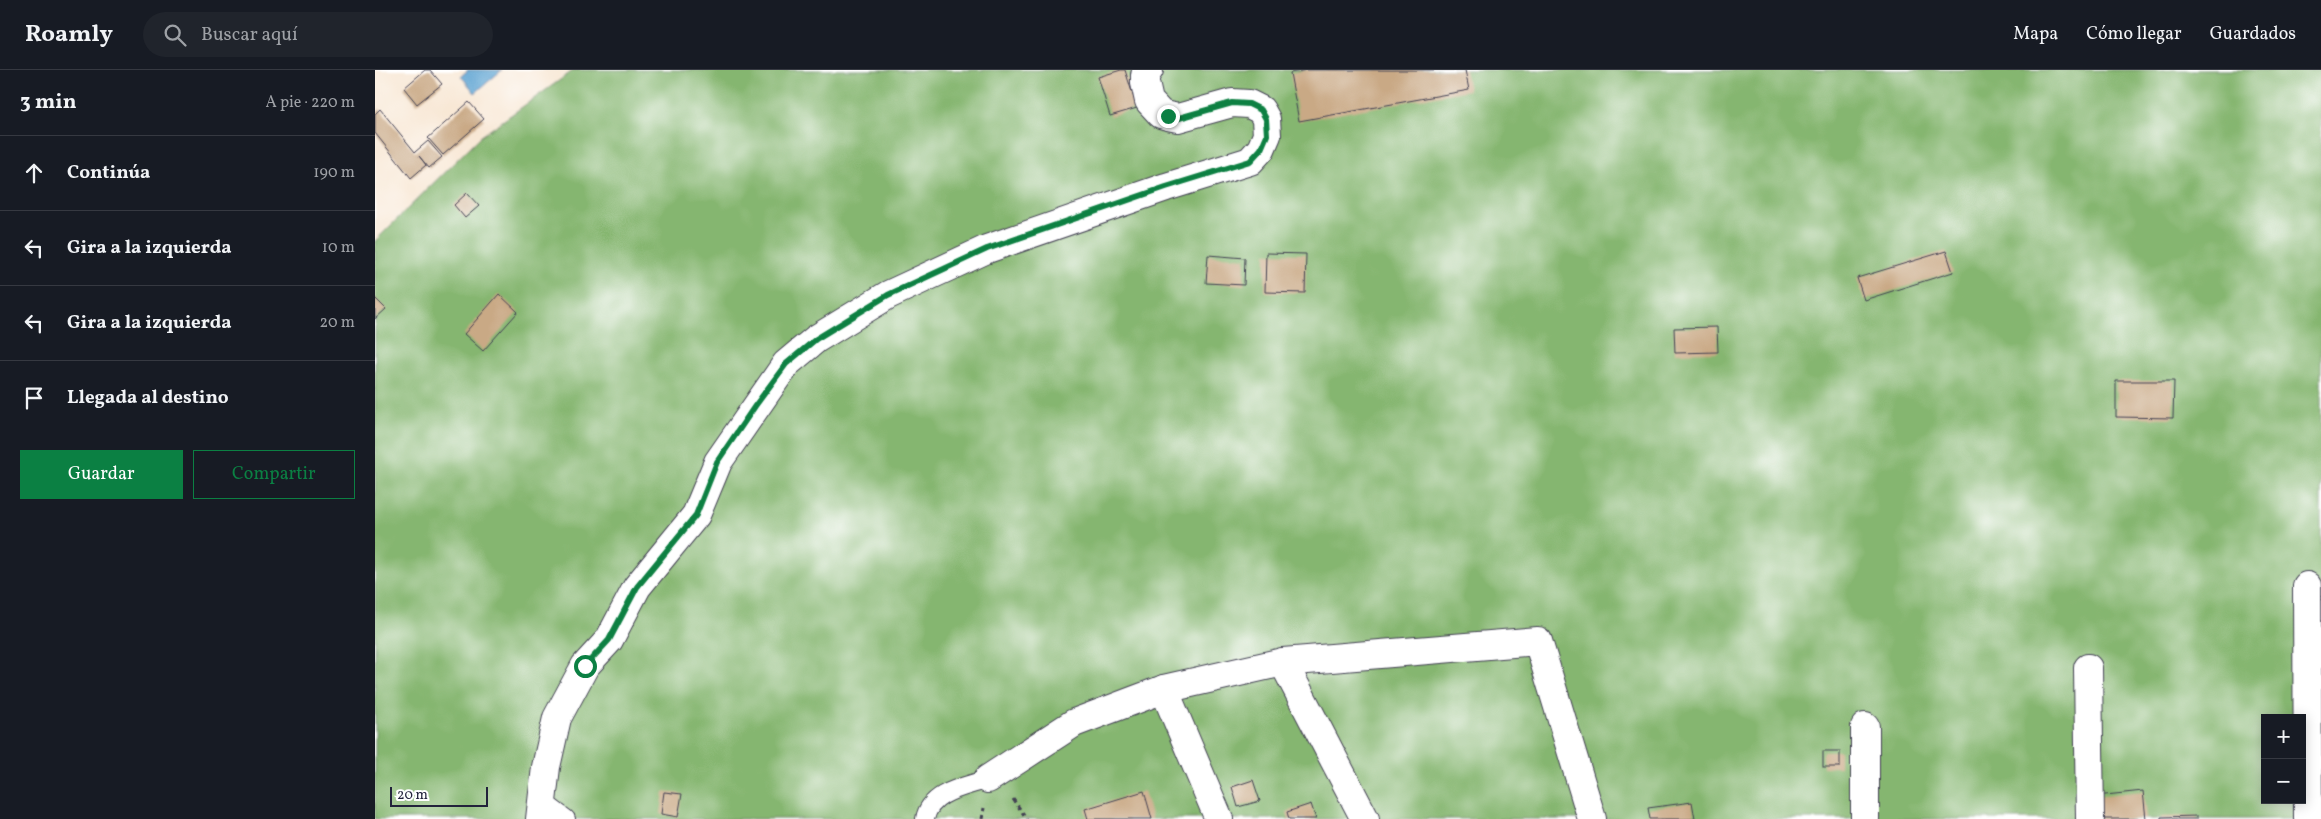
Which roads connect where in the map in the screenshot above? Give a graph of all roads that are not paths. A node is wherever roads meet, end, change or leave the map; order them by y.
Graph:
1 (1149, 70) edge
2 (2307, 586) dead end
3 (1283, 662) junction
4 (2088, 668) dead end
5 (1164, 689) junction
6 (1865, 726) dead end
7 (988, 780) joint
8 (541, 810) edge
9 (566, 819) edge
10 (925, 819) edge
11 (1219, 819) edge
12 (1365, 819) edge
13 (1592, 819) edge
14 (1865, 819) edge
15 (2090, 819) edge
16 (2308, 819) edge

1 - 8 street
2 - 16 street
3 - 5 street
3 - 12 street
3 - 13 street
4 - 15 street
5 - 7 street
5 - 11 street
6 - 14 street
7 - 10 lane
8 - 9 lane

